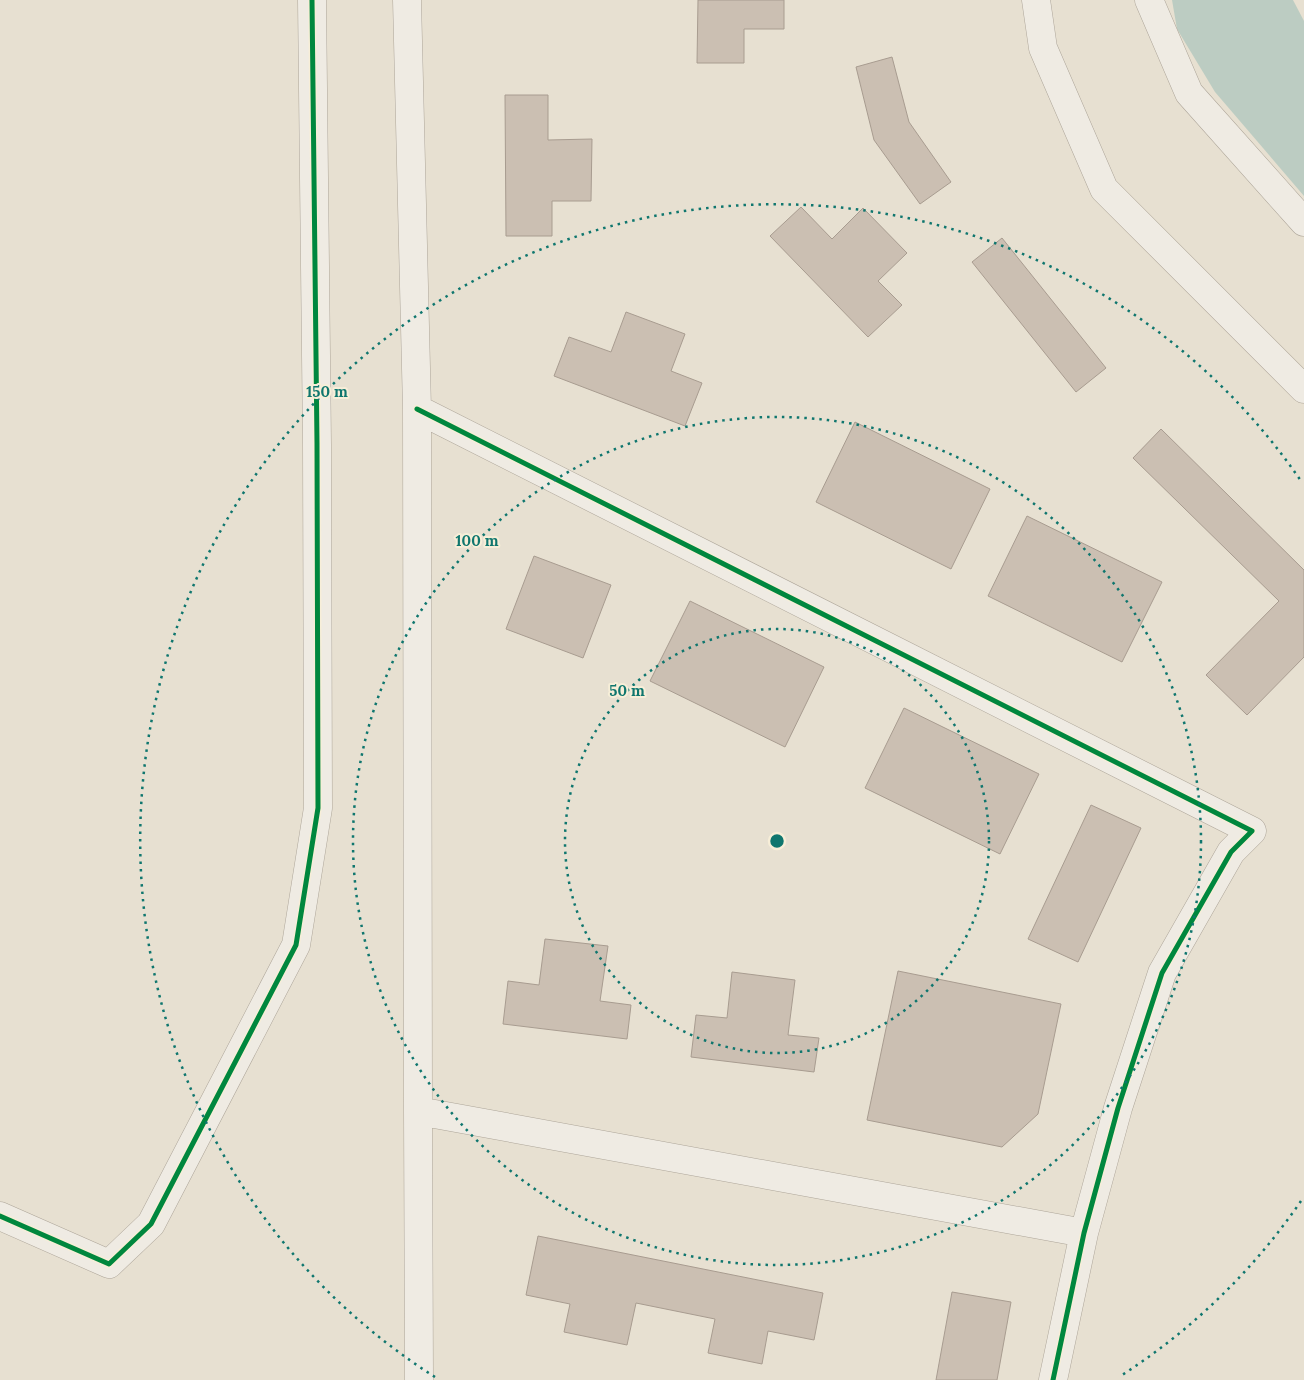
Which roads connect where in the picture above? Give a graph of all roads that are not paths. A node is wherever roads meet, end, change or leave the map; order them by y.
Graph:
1 (312, 0) edge
2 (407, 0) edge
3 (1036, 0) edge
4 (1150, 0) edge
5 (1304, 222) edge
6 (1304, 389) edge
7 (417, 409) junction
8 (418, 1111) junction
9 (0, 1216) edge
10 (1084, 1233) junction
11 (419, 1380) edge
12 (1054, 1380) edge

1 - 9 street
2 - 7 street
3 - 6 street
4 - 5 street
7 - 8 street
7 - 10 street
8 - 10 street
8 - 11 street
10 - 12 street

